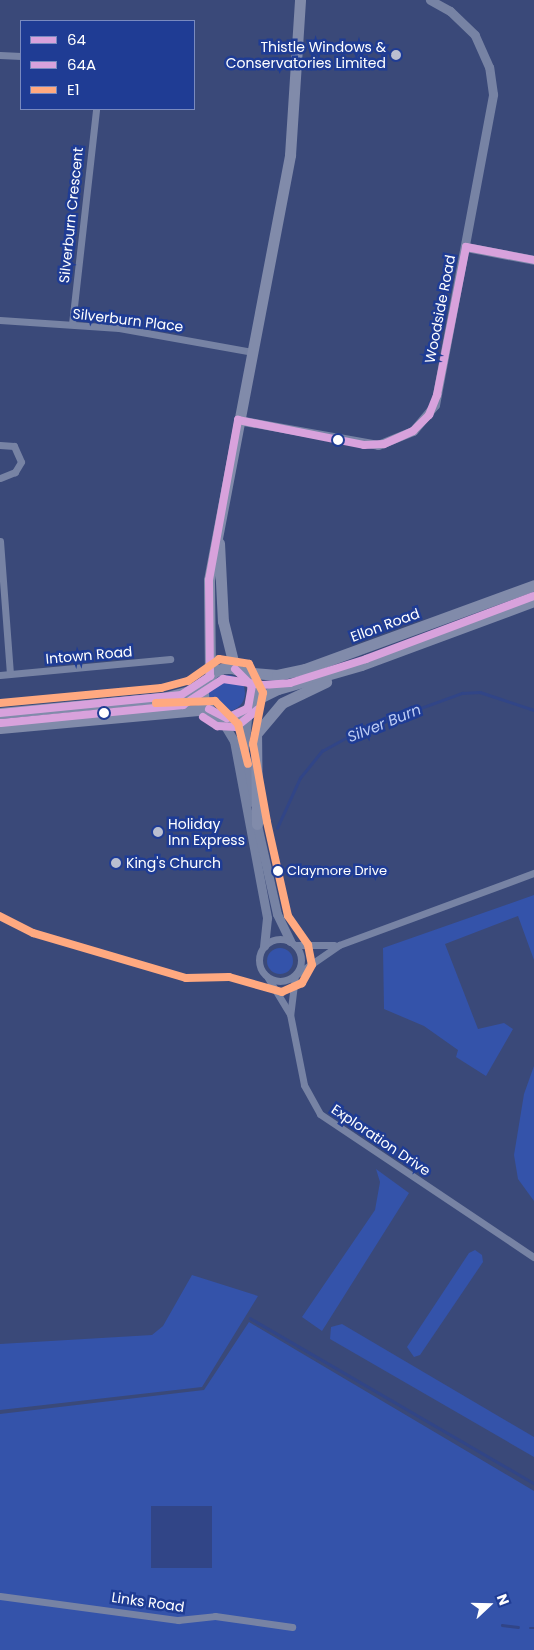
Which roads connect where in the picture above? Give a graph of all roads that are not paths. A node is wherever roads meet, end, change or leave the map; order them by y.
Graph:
1 (300, 0) edge
2 (430, 0) edge
3 (0, 55) edge
4 (20, 56) edge
5 (96, 110) edge
6 (466, 247) junction
7 (534, 260) edge
8 (0, 320) edge
9 (72, 324) junction
10 (252, 352) junction
11 (238, 420) junction
12 (0, 446) edge
13 (0, 478) edge
14 (218, 529) junction
15 (0, 541) edge
16 (534, 585) edge
17 (534, 601) edge
18 (170, 659) dead end
19 (361, 665) junction
20 (239, 670) junction
21 (10, 674) junction
22 (0, 675) edge
23 (209, 677) junction
24 (250, 705) junction
25 (209, 709) junction
26 (0, 713) edge
27 (219, 716) junction
28 (0, 728) edge
29 (257, 824) junction
30 (534, 873) edge
31 (293, 943) junction
32 (338, 944) junction
33 (264, 946) junction
34 (296, 975) junction
35 (267, 977) junction
36 (290, 1014) junction
37 (534, 1258) edge
38 (0, 1596) edge
39 (292, 1627) dead end

1 - 10 main road
2 - 6 street, Woodside Road
3 - 4 street
5 - 9 street, Silverburn Crescent
6 - 7 street
6 - 11 street, Woodside Road
8 - 9 street, Silverburn Place
9 - 10 street, Silverburn Place
10 - 11 main road
11 - 14 main road
12 - 13 street
14 - 20 main road
14 - 23 main road
15 - 21 street
16 - 20 main road, Ellon Road
17 - 19 main road, Ellon Road
18 - 21 street, Intown Road
19 - 24 main road, Ellon Road
19 - 29 main road
20 - 23 main road
20 - 24 main road
21 - 22 street, Intown Road
23 - 25 main road
23 - 26 main road
24 - 27 main road
24 - 29 street
25 - 27 main road
25 - 28 main road
27 - 33 street
29 - 31 street
30 - 32 street
31 - 32 street
31 - 33 street
31 - 34 street
32 - 34 street
33 - 35 street
34 - 35 street
34 - 36 street, Exploration Drive
35 - 36 street, Exploration Drive
36 - 37 street, Exploration Drive
38 - 39 street, Links Road

